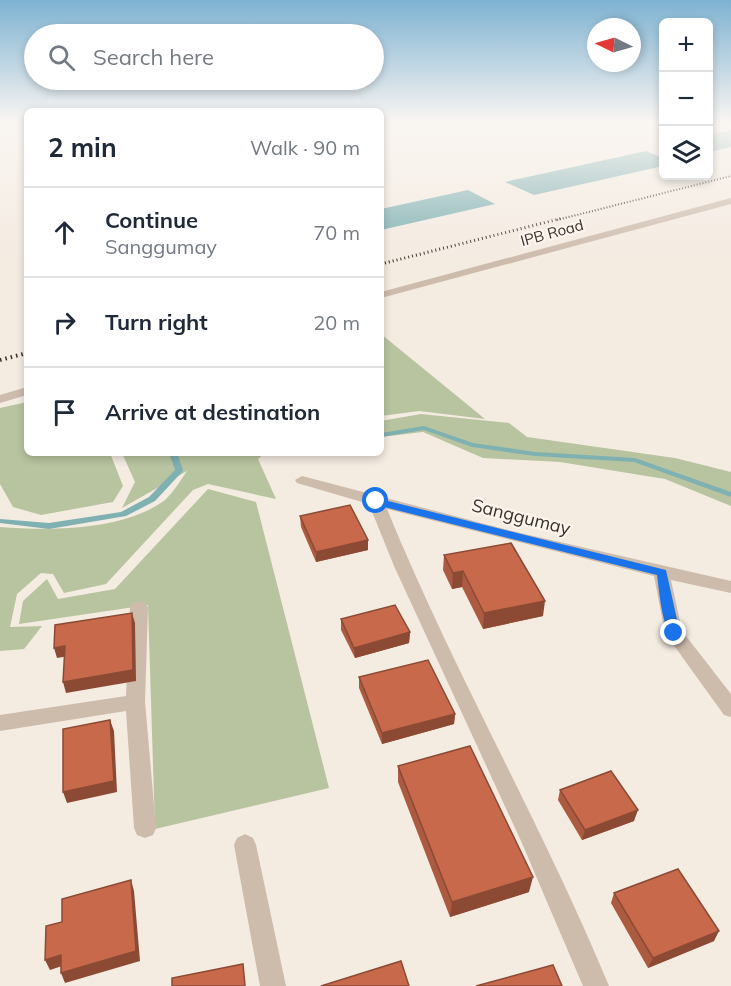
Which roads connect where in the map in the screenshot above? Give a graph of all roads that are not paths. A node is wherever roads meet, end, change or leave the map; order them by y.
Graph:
1 (731, 201) edge
2 (384, 294) edge
3 (24, 392) edge
4 (0, 399) edge
5 (302, 480) dead end
6 (376, 501) junction
7 (662, 572) junction
8 (731, 587) edge
9 (139, 607) dead end
10 (135, 702) junction
11 (731, 709) edge
12 (0, 723) edge
13 (144, 828) dead end
14 (245, 845) dead end
15 (273, 986) edge
16 (596, 986) edge

1 - 2 street, IPB Road
3 - 4 street
5 - 6 street, Sanggumay
6 - 7 street, Sanggumay
6 - 16 street
7 - 8 street, Sanggumay
7 - 11 street
9 - 10 street
10 - 12 street
10 - 13 street
14 - 15 street

